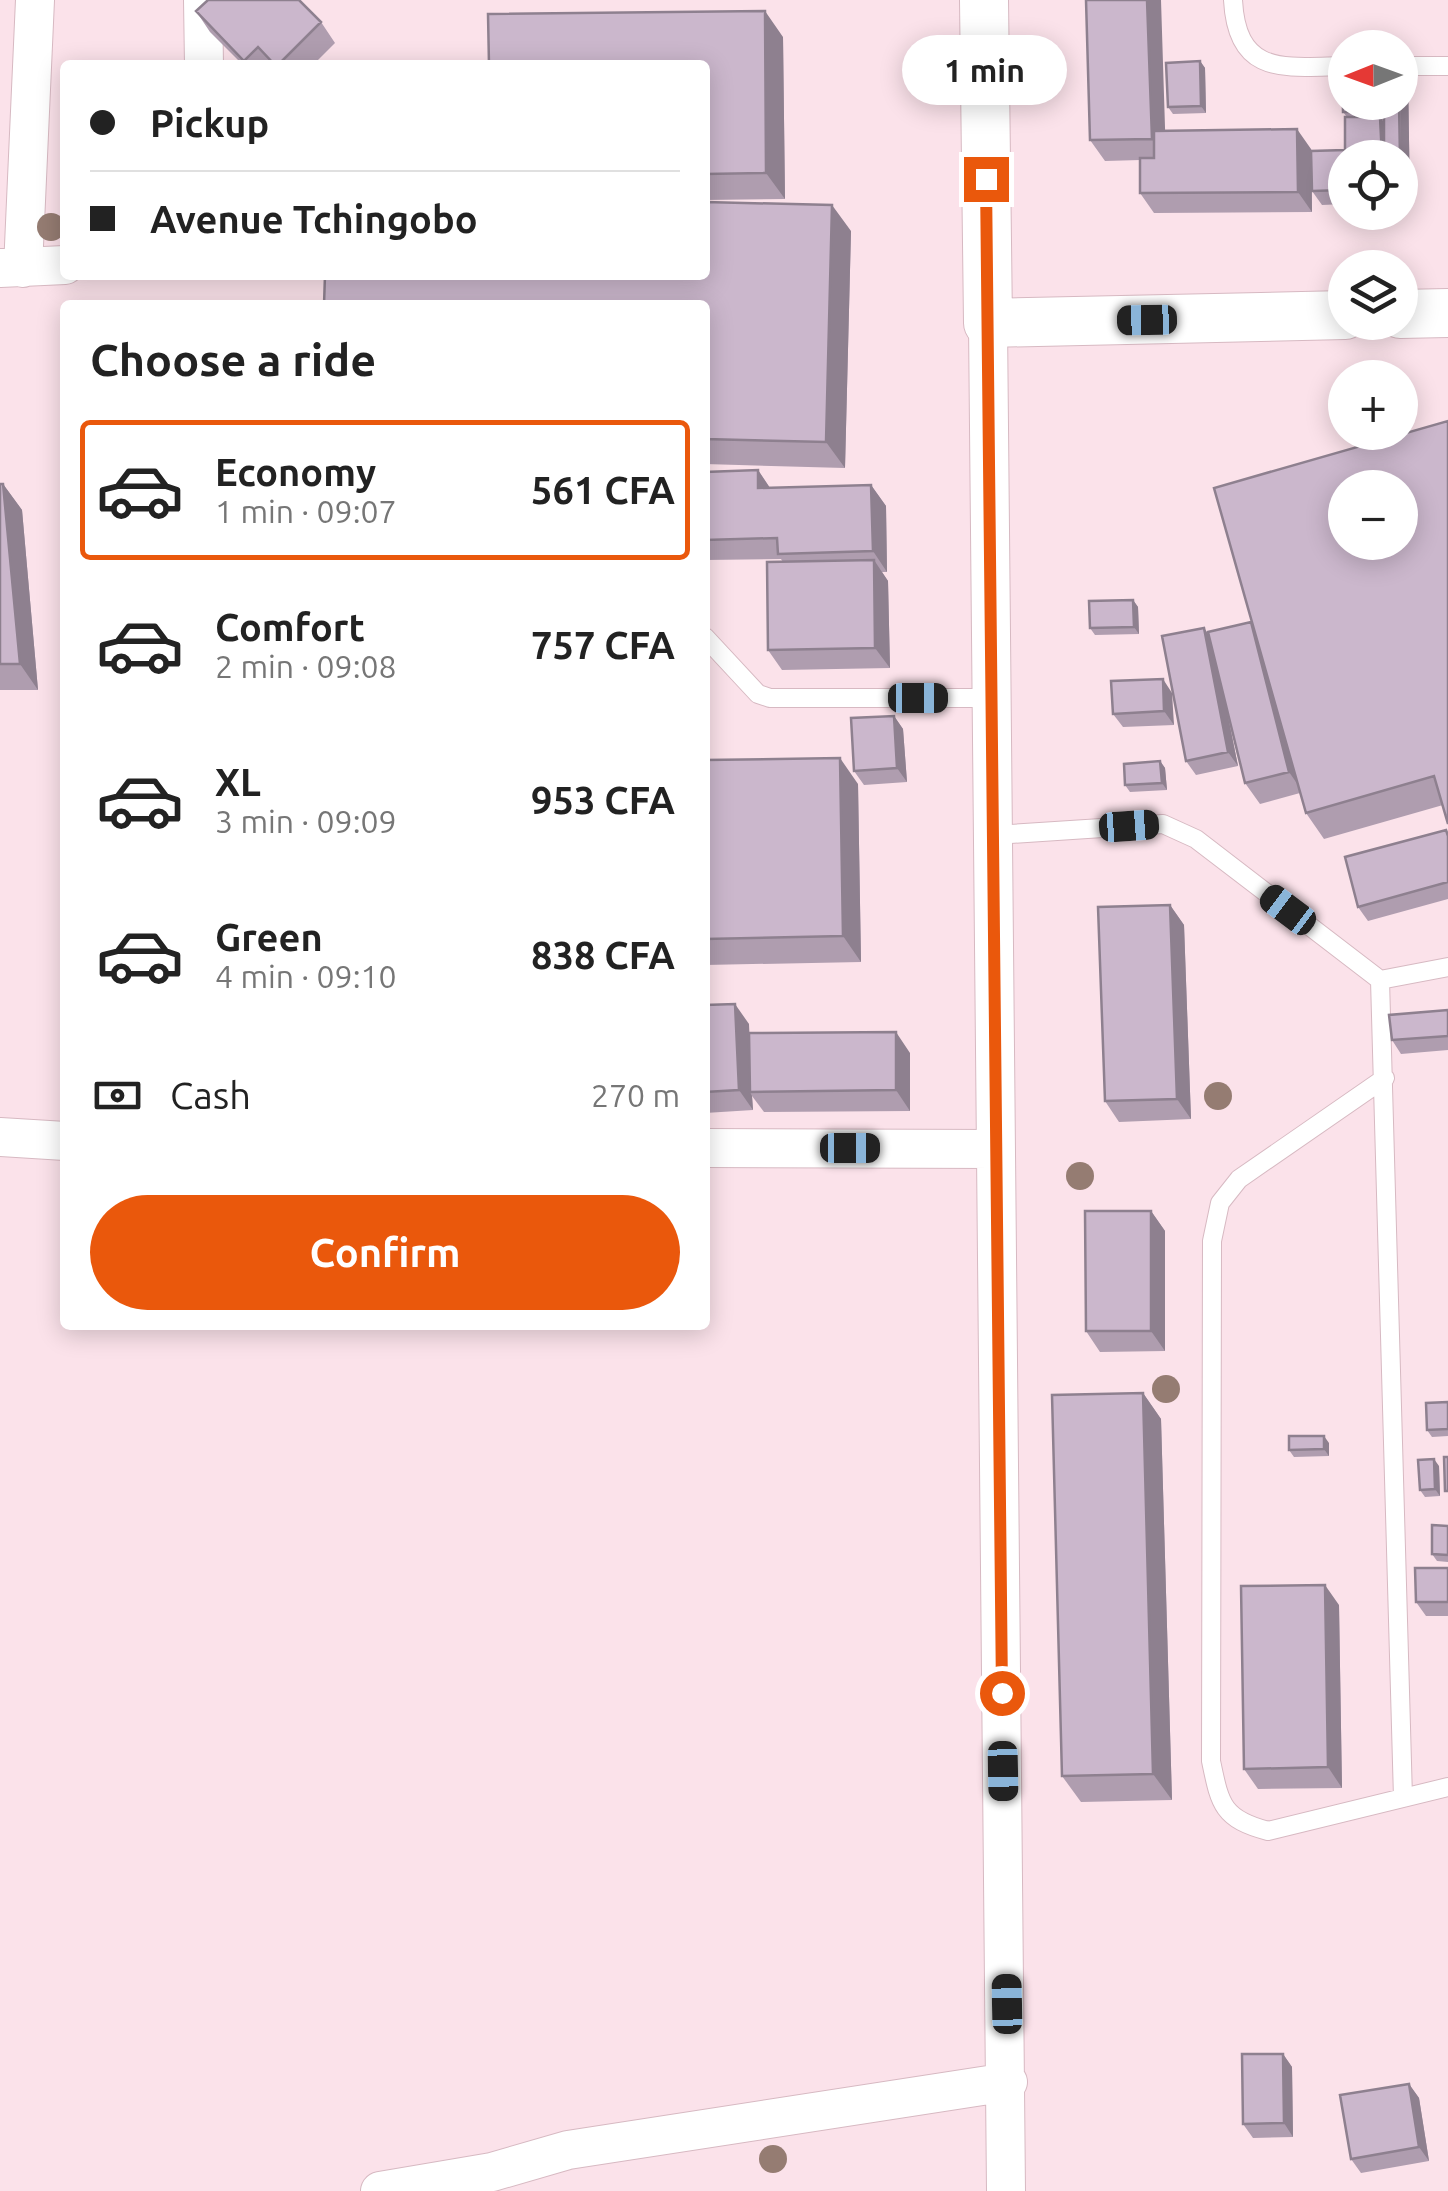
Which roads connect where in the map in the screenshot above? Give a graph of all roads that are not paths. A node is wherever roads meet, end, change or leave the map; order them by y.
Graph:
1 (35, 0) edge
2 (203, 0) edge
3 (984, 0) edge
4 (1233, 0) edge
5 (204, 60) edge
6 (1328, 66) edge
7 (1418, 66) edge
8 (1448, 66) edge
9 (60, 265) edge
10 (11, 268) edge
11 (1448, 313) edge
12 (1418, 314) edge
13 (1328, 316) edge
14 (988, 323) junction
15 (710, 641) edge
16 (993, 698) junction
17 (996, 836) junction
18 (1448, 967) edge
19 (1380, 980) junction
20 (1386, 1078) junction
21 (0, 1137) edge
22 (60, 1142) edge
23 (710, 1148) edge
24 (994, 1149) junction
25 (1448, 1787) edge
26 (1403, 1798) junction
27 (1008, 2082) junction
28 (380, 2191) edge
29 (1006, 2191) edge

1 - 10 street
2 - 5 street
3 - 14 street
4 - 6 lane
7 - 8 lane
9 - 10 street
11 - 12 street
13 - 14 street
14 - 16 street
15 - 16 lane
16 - 17 street
17 - 19 lane
17 - 24 street
18 - 19 lane
19 - 20 lane
20 - 26 lane
20 - 26 lane
21 - 22 street
23 - 24 street
24 - 27 street
25 - 26 lane
27 - 28 street
27 - 29 street

